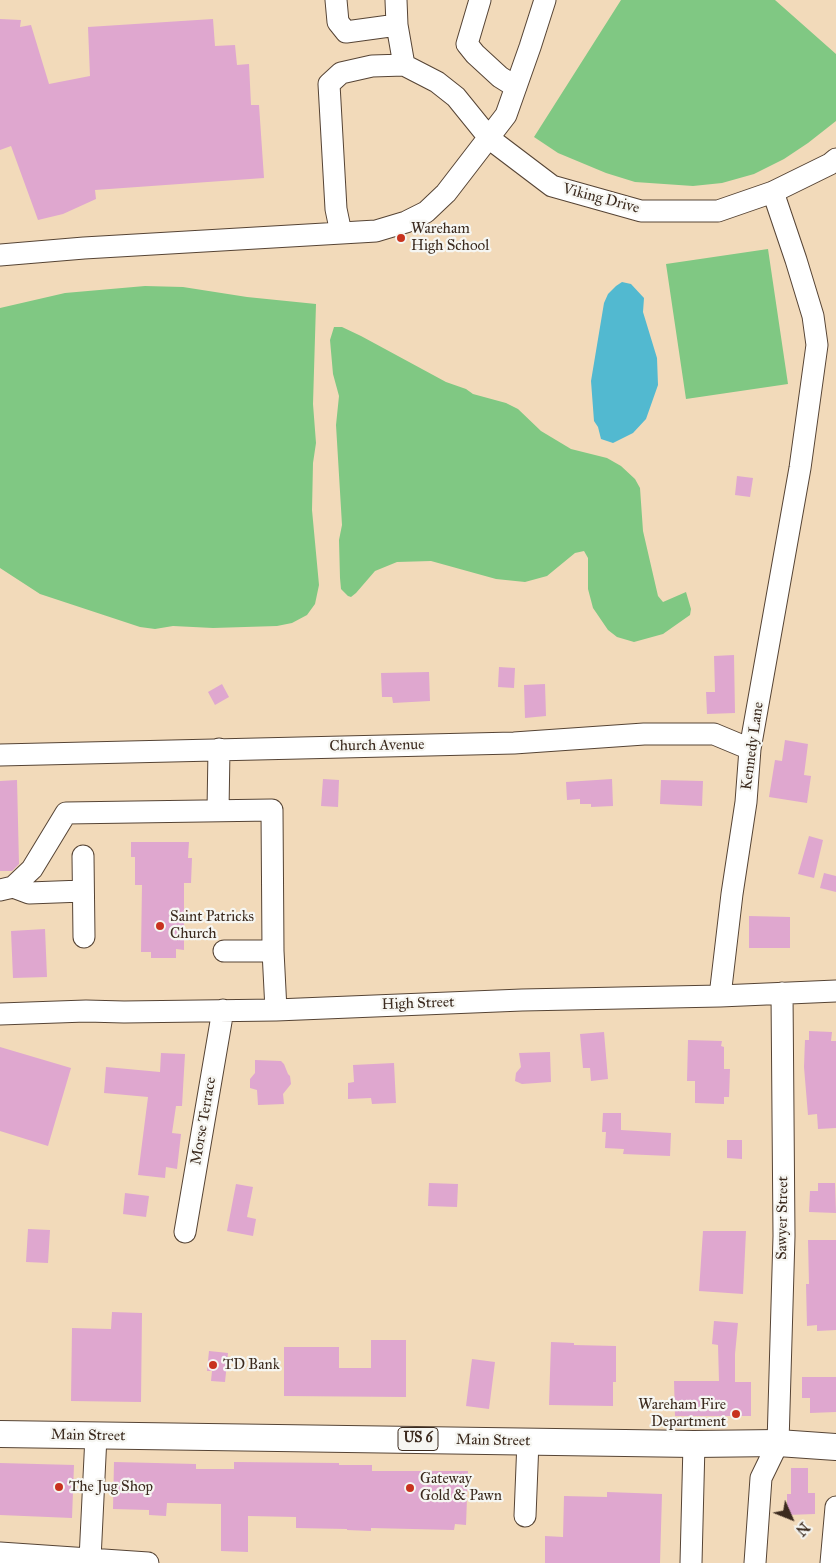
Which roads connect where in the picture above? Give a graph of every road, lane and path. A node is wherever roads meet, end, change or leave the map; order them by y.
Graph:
1 (336, 0) edge
2 (396, 0) edge
3 (480, 0) edge
4 (545, 0) edge
5 (397, 25) junction
6 (404, 65) junction
7 (516, 87) junction
8 (490, 138) junction
9 (836, 159) edge
10 (773, 192) junction
11 (341, 234) junction
12 (0, 255) edge
13 (219, 749) junction
14 (750, 749) junction
15 (0, 755) edge
16 (218, 811) junction
17 (83, 856) dead end
18 (7, 889) edge
19 (83, 891) junction
20 (84, 937) dead end
21 (224, 951) dead end
22 (273, 951) junction
23 (836, 991) edge
24 (782, 993) junction
25 (720, 996) junction
26 (224, 1010) junction
27 (276, 1010) junction
28 (0, 1014) edge
29 (185, 1232) dead end
30 (0, 1434) edge
31 (96, 1436) junction
32 (528, 1442) junction
33 (778, 1443) junction
34 (694, 1444) junction
35 (836, 1447) edge
36 (836, 1506) edge
37 (524, 1516) dead end
38 (0, 1553) edge
39 (90, 1558) junction
40 (148, 1563) edge
41 (690, 1563) edge
42 (755, 1563) edge
43 (831, 1563) edge

1 - 5 street
2 - 5 street
3 - 7 street
4 - 7 street
5 - 6 street
6 - 8 street
6 - 11 street
7 - 8 street
8 - 10 street, Viking Drive
8 - 11 street
9 - 10 street, Viking Drive
10 - 14 street, Kennedy Lane
11 - 12 street
13 - 14 street, Church Avenue
13 - 15 street, Church Avenue
13 - 16 street
14 - 25 street, Kennedy Lane
16 - 18 street
16 - 22 street
17 - 19 street
18 - 19 street
19 - 20 street
21 - 22 street
22 - 27 street
23 - 24 street, High Street
24 - 25 street, High Street
24 - 33 street, Sawyer Street
25 - 27 street, High Street
26 - 27 street, High Street
26 - 28 street, High Street
26 - 29 street, Morse Terrace
30 - 31 main road, Main Street / US 6
31 - 32 main road, Main Street / US 6
31 - 39 street
32 - 34 main road, Main Street / US 6
32 - 37 street
33 - 34 main road, Main Street / US 6
33 - 35 main road, Main Street / US 6
33 - 42 street
34 - 41 street
36 - 43 street
38 - 39 street
39 - 40 street

